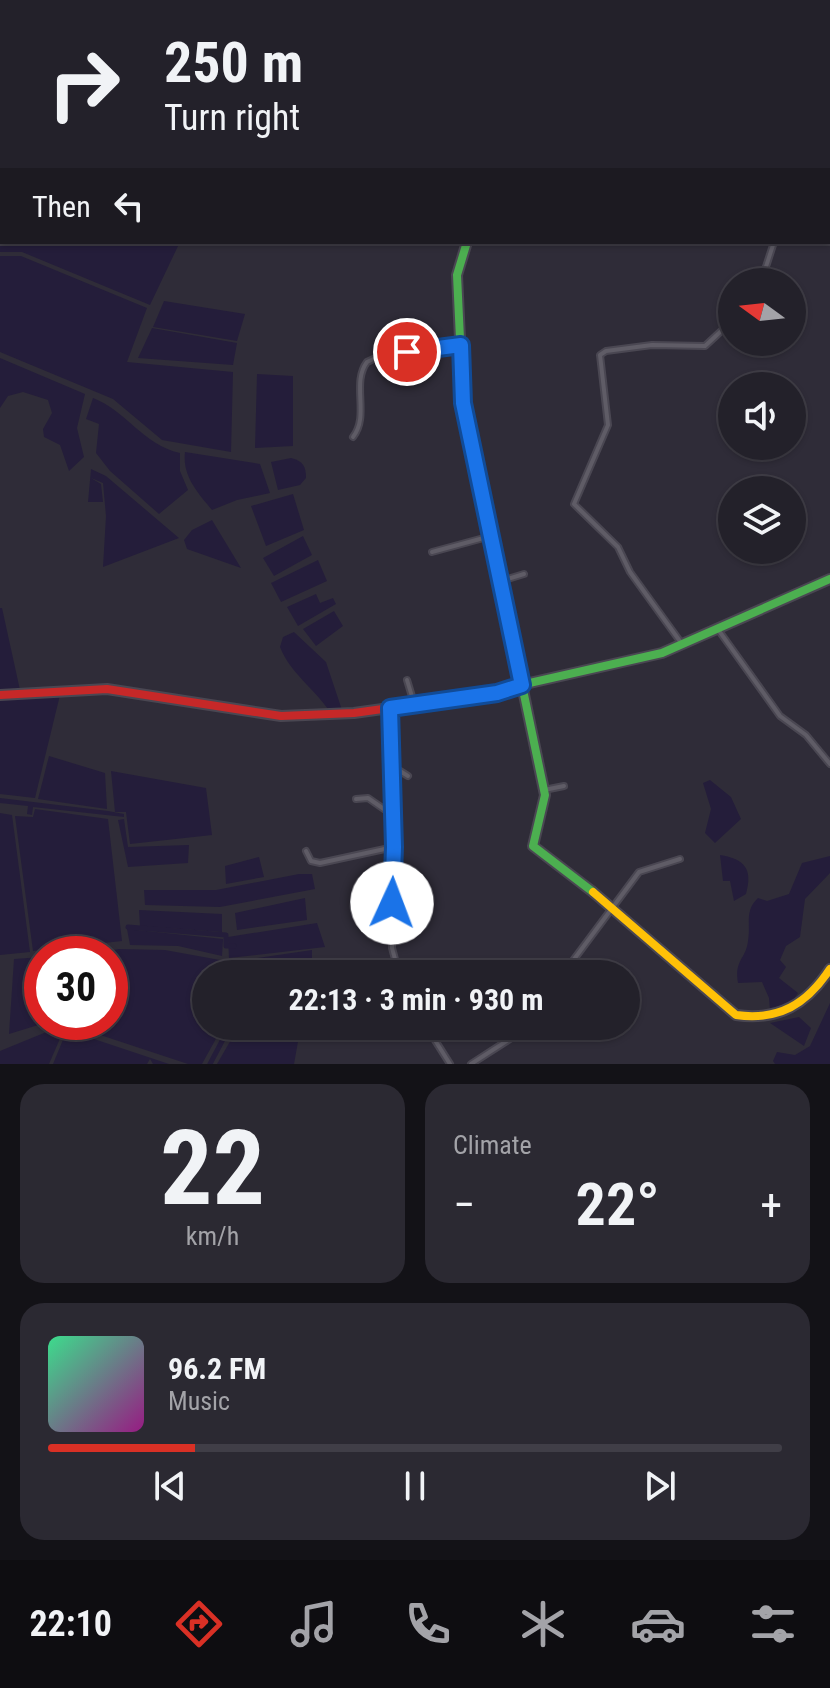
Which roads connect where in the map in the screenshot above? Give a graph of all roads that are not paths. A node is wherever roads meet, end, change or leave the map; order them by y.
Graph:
1 (466, 244) edge
2 (773, 244) edge
3 (766, 268) edge
4 (718, 334) edge
5 (461, 345) junction
6 (353, 437) dead end
7 (491, 536) junction
8 (432, 552) dead end
9 (524, 574) dead end
10 (830, 579) edge
11 (501, 581) junction
12 (717, 628) junction
13 (682, 644) junction
14 (407, 680) dead end
15 (522, 685) junction
16 (0, 695) edge
17 (414, 703) junction
18 (390, 708) junction
19 (830, 764) edge
20 (392, 766) junction
21 (408, 776) dead end
22 (564, 786) dead end
23 (544, 790) junction
24 (356, 799) dead end
25 (394, 816) junction
26 (394, 847) junction
27 (306, 851) dead end
28 (680, 859) dead end
29 (614, 907) junction
30 (395, 960) edge
31 (574, 960) edge
32 (830, 969) edge
33 (435, 1040) edge
34 (508, 1040) edge
35 (450, 1064) edge
36 (471, 1064) edge

1 - 5 street
2 - 3 street
4 - 13 street
5 - 6 street
5 - 7 street
7 - 8 street
7 - 11 street
9 - 11 street
10 - 12 street
11 - 15 street
12 - 13 street
12 - 19 street
13 - 15 street
14 - 17 street
15 - 17 street
15 - 23 street
16 - 18 street
17 - 18 street
18 - 20 street
20 - 21 street
20 - 25 street
22 - 23 street
23 - 29 street
24 - 25 street
25 - 26 street
26 - 27 street
26 - 30 street
28 - 29 street
29 - 31 street
29 - 32 street
33 - 35 street
34 - 36 street

